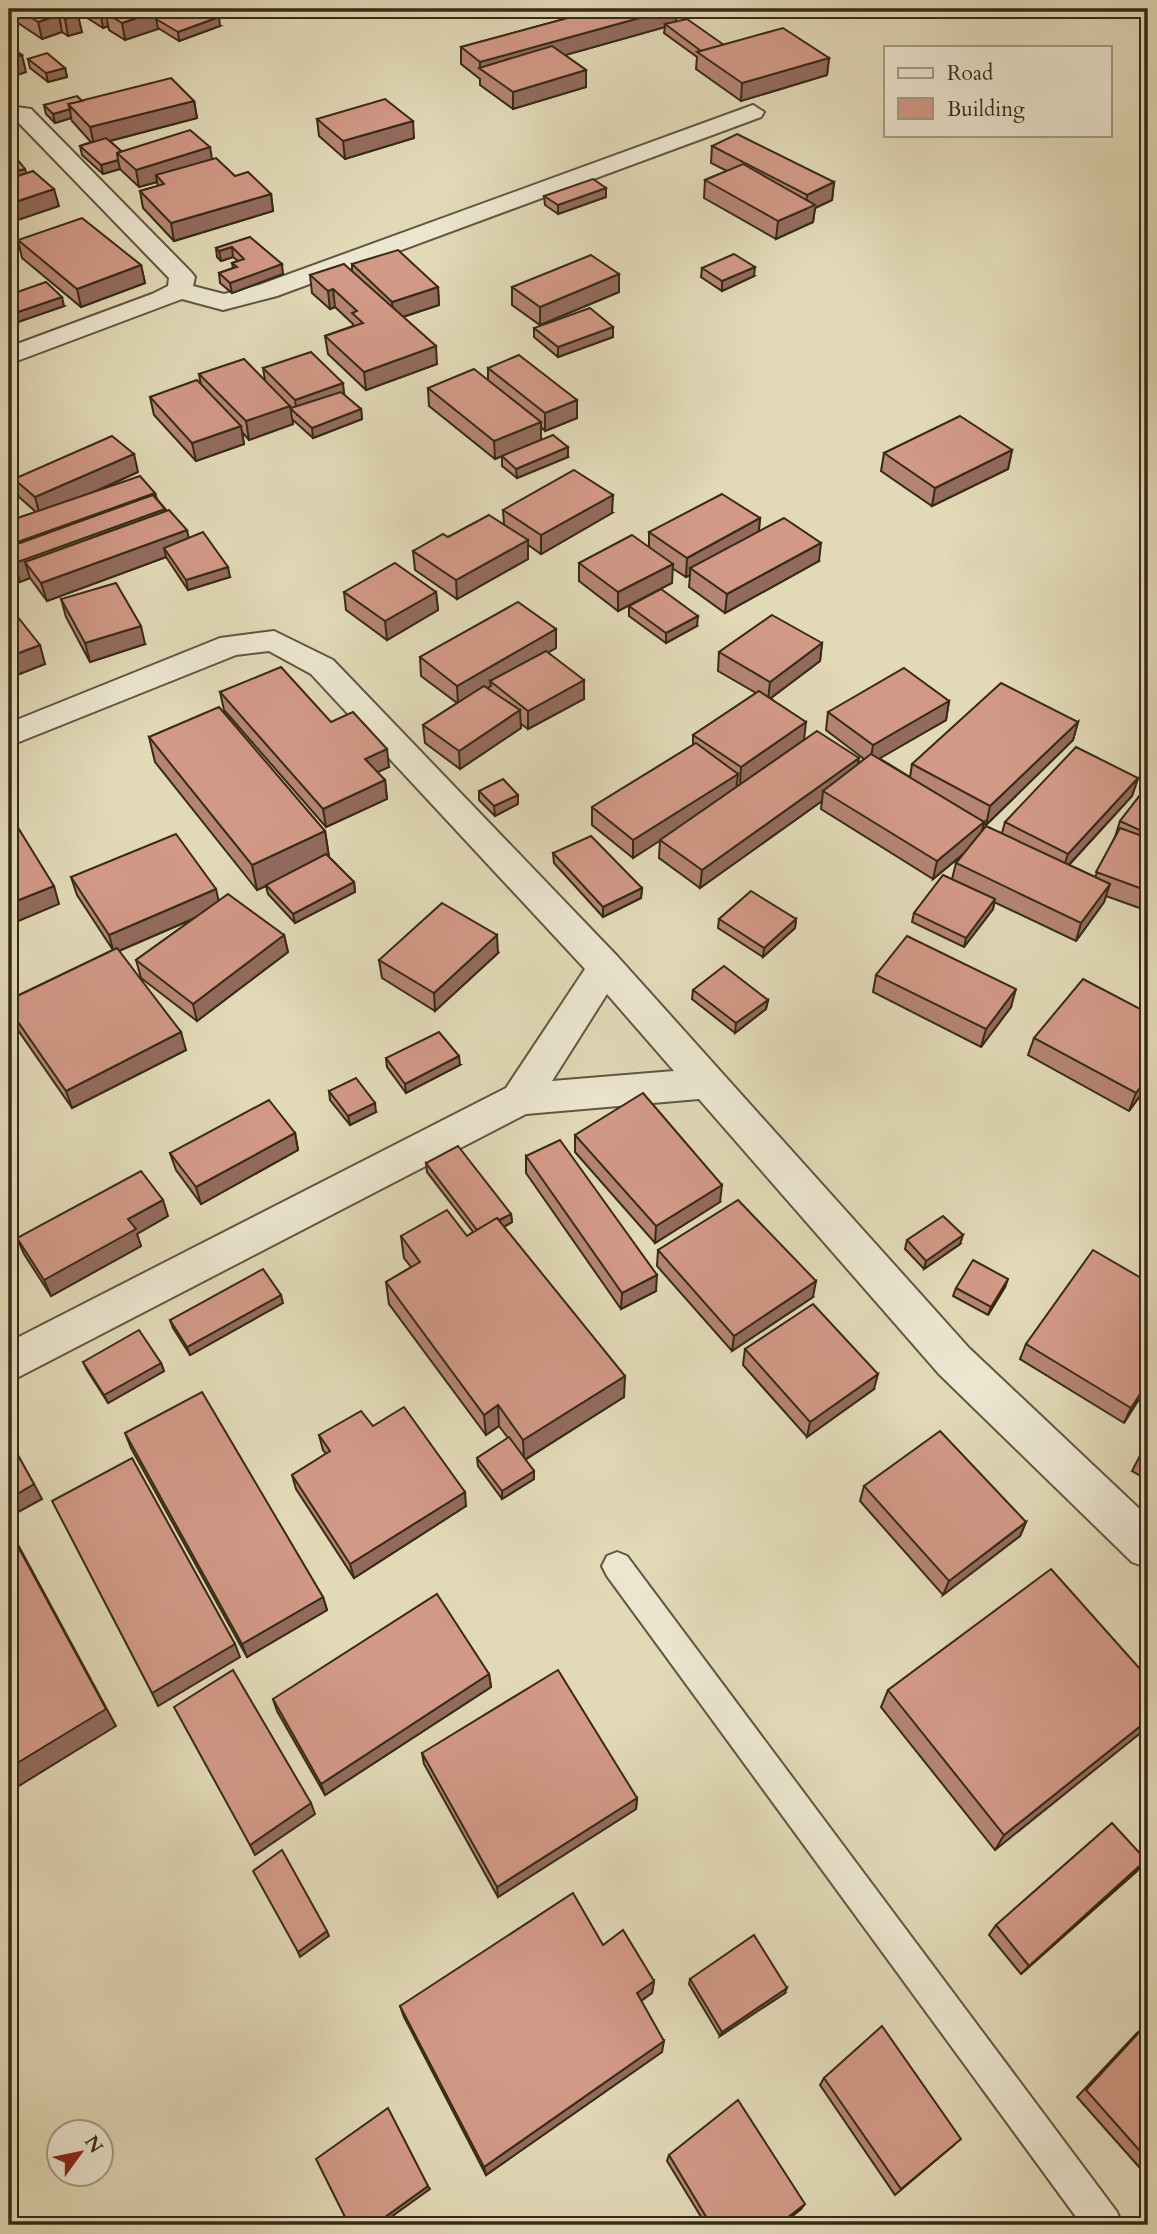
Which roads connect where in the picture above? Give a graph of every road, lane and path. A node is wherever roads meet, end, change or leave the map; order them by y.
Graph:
1 (753, 112) dead end
2 (9, 113) edge
3 (180, 290) junction
4 (9, 356) edge
5 (9, 735) edge
6 (606, 967) junction
7 (706, 1083) junction
8 (520, 1099) junction
9 (9, 1363) edge
10 (1148, 1547) edge
11 (617, 1566) dead end
12 (1104, 2225) edge

1 - 3 street
2 - 3 street
3 - 4 street
5 - 6 street
6 - 7 street
6 - 8 street
7 - 8 street
7 - 10 street
8 - 9 street
11 - 12 lane

